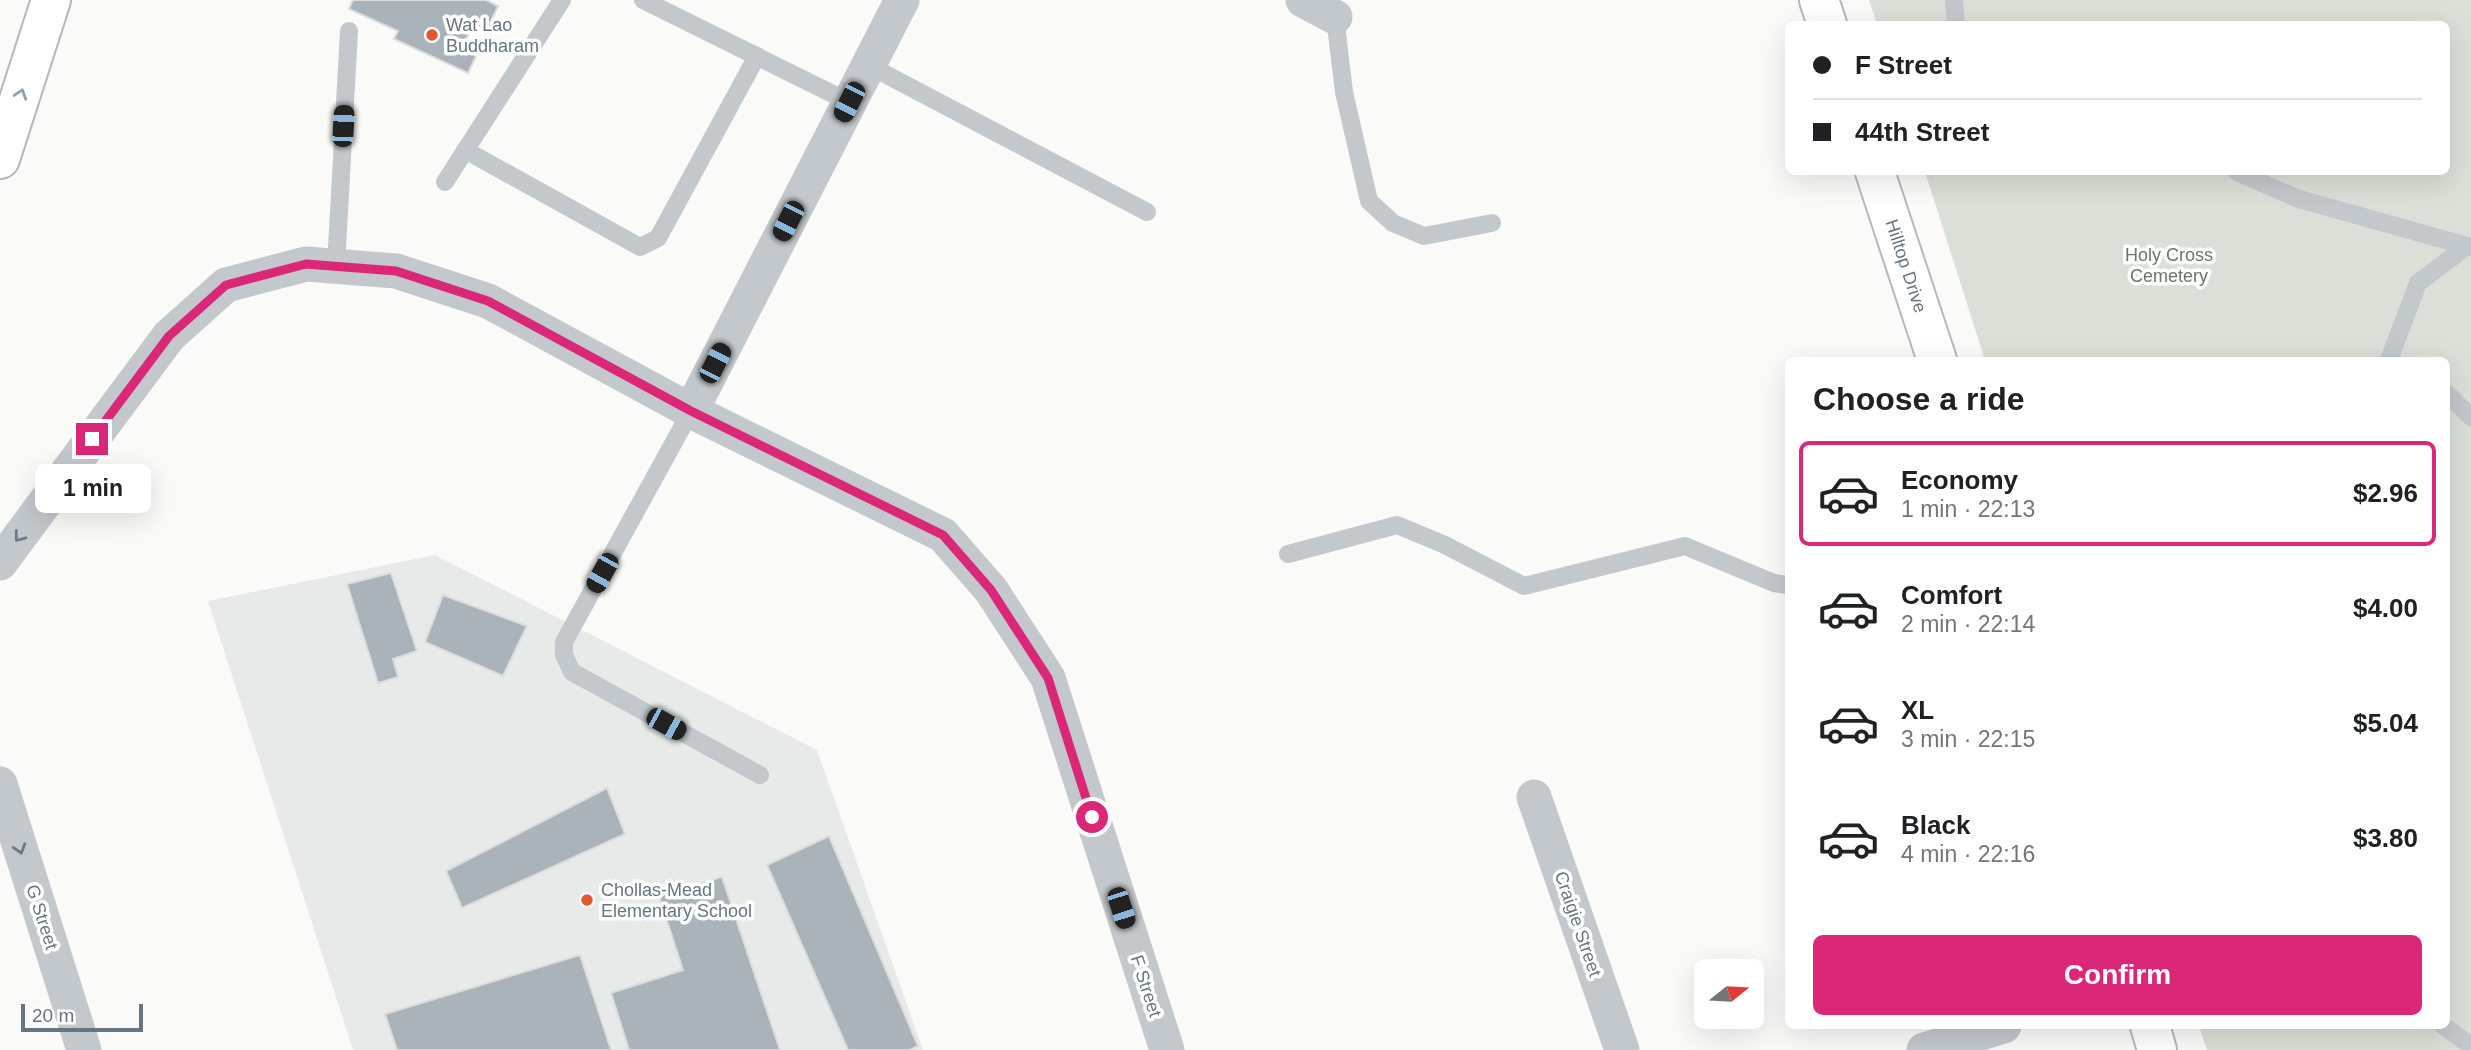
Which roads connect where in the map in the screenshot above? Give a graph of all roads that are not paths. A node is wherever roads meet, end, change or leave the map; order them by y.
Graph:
1 (51, 0) edge
2 (562, 0) edge
3 (643, 0) edge
4 (902, 0) edge
5 (1303, 0) edge
6 (1819, 0) edge
7 (1954, 0) edge
8 (1335, 17) joint
9 (1826, 21) edge
10 (1956, 21) edge
11 (349, 31) dead end
12 (757, 56) junction
13 (868, 65) junction
14 (849, 102) junction
15 (466, 149) junction
16 (0, 159) edge
17 (1876, 175) edge
18 (2244, 175) edge
19 (445, 182) dead end
20 (1147, 212) dead end
21 (1492, 223) dead end
22 (2469, 247) edge
23 (336, 266) junction
24 (1936, 357) edge
25 (2390, 357) edge
26 (2450, 397) edge
27 (691, 411) junction
28 (2471, 417) edge
29 (1288, 554) dead end
30 (0, 563) edge
31 (1785, 585) edge
32 (760, 775) dead end
33 (0, 784) edge
34 (1534, 797) dead end
35 (1994, 1029) edge
36 (2151, 1029) edge
37 (2448, 1029) edge
38 (2471, 1046) edge
39 (84, 1050) edge
40 (1167, 1050) edge
41 (1622, 1050) edge
42 (1924, 1050) edge
43 (2158, 1050) edge

16 -> 1 main road
2 - 15 lane
3 - 12 lane
4 - 13 street
5 - 8 street
6 - 9 main road
7 - 10 lane
8 - 21 lane
11 - 23 lane
12 - 14 lane
12 - 15 lane
13 - 14 street
13 - 20 lane
14 - 27 street
15 - 19 lane
17 - 24 main road, Hilltop Drive
18 - 22 lane
22 - 25 lane
23 - 27 street, F Street
23 -> 30 street, F Street
26 - 28 lane
27 - 32 lane
27 - 40 street, F Street
29 - 31 lane
33 -> 39 street, G Street
34 - 41 street, Craigie Street
35 - 42 street
36 - 43 main road
37 - 38 lane

